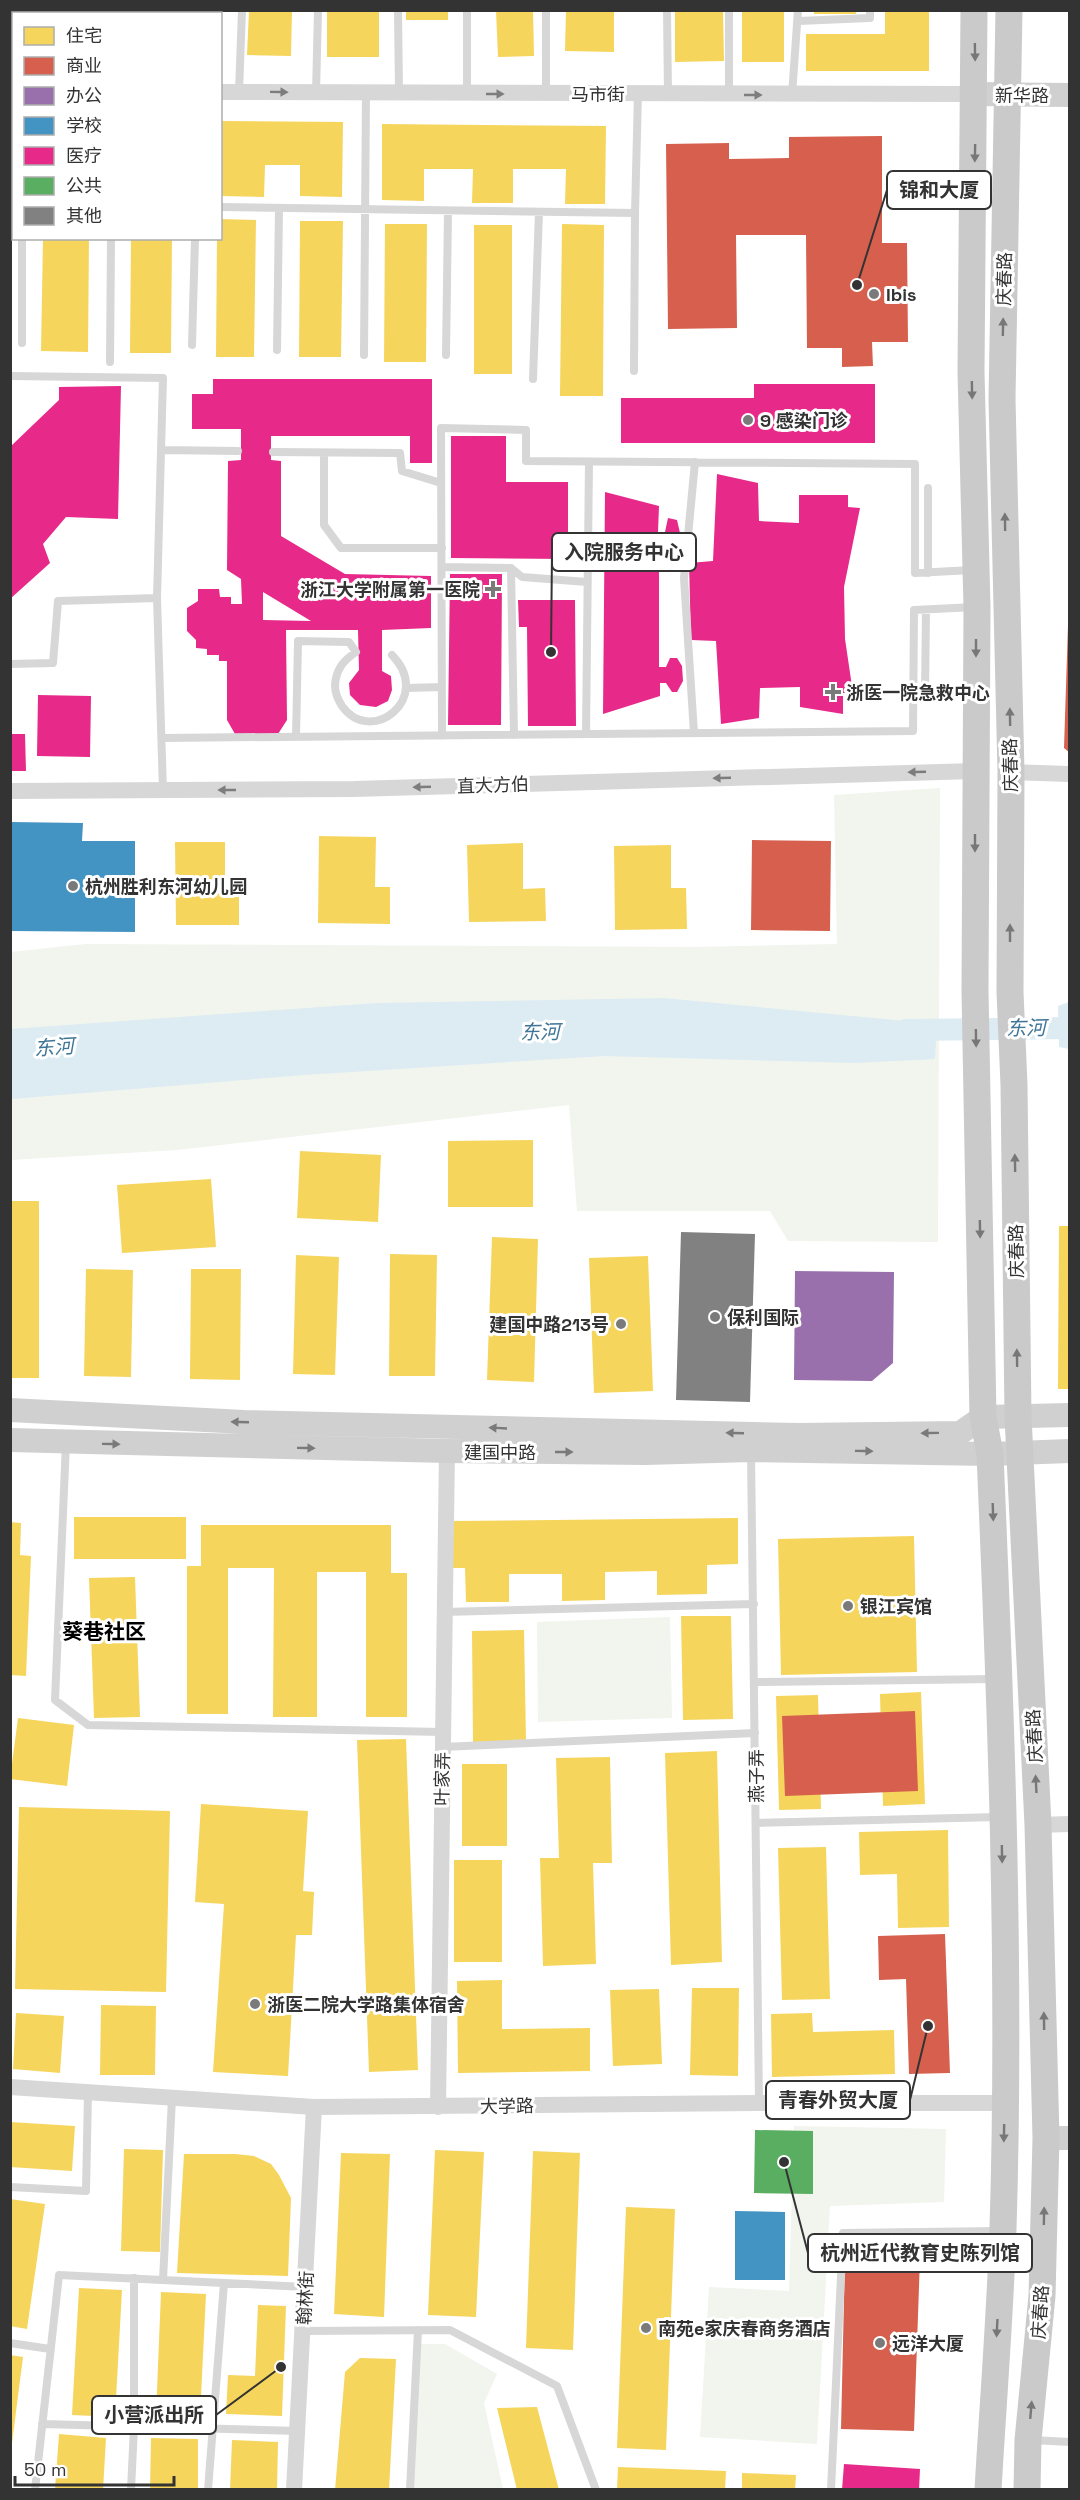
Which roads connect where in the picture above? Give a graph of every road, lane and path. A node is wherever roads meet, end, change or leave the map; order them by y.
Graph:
1 (242, 10) edge
2 (318, 10) edge
3 (398, 10) edge
4 (467, 10) edge
5 (546, 10) edge
6 (667, 10) edge
7 (729, 10) edge
8 (798, 10) edge
9 (870, 10) edge
10 (974, 10) edge
11 (1010, 10) edge
12 (798, 21) junction
13 (222, 92) edge
14 (238, 92) junction
15 (316, 93) junction
16 (366, 93) junction
17 (399, 93) junction
18 (467, 94) junction
19 (546, 94) junction
20 (638, 94) junction
21 (975, 94) junction
22 (1008, 94) junction
23 (668, 95) junction
24 (729, 95) junction
25 (792, 95) junction
26 (1070, 95) edge
27 (222, 207) edge
28 (279, 208) junction
29 (366, 209) junction
30 (448, 211) junction
31 (539, 212) junction
32 (635, 213) junction
33 (22, 240) edge
34 (111, 240) edge
35 (195, 240) edge
36 (22, 343) dead end
37 (192, 345) dead end
38 (277, 350) dead end
39 (364, 355) dead end
40 (446, 355) dead end
41 (110, 362) dead end
42 (634, 371) dead end
43 (10, 376) edge
44 (533, 379) dead end
45 (161, 450) junction
46 (238, 451) dead end
47 (273, 452) dead end
48 (324, 453) junction
49 (589, 462) junction
50 (695, 462) junction
51 (441, 483) junction
52 (928, 488) dead end
53 (442, 548) junction
54 (442, 567) junction
55 (512, 568) junction
56 (975, 570) junction
57 (928, 573) junction
58 (587, 582) junction
59 (157, 598) junction
60 (976, 607) junction
61 (926, 610) junction
62 (392, 655) dead end
63 (10, 664) edge
64 (442, 687) junction
65 (407, 688) junction
66 (925, 695) dead end
67 (377, 721) junction
68 (694, 733) junction
69 (514, 735) junction
70 (586, 735) junction
71 (377, 736) junction
72 (442, 736) junction
73 (296, 737) junction
74 (162, 738) junction
75 (975, 771) junction
76 (1011, 772) junction
77 (1070, 774) edge
78 (10, 791) edge
79 (163, 791) junction
80 (10, 1410) edge
81 (1070, 1415) edge
82 (1018, 1416) junction
83 (983, 1417) junction
84 (10, 1440) edge
85 (66, 1443) junction
86 (751, 1450) junction
87 (447, 1451) junction
88 (1070, 1451) edge
89 (1020, 1452) junction
90 (990, 1454) junction
91 (754, 1604) junction
92 (444, 1612) junction
93 (1000, 1679) junction
94 (755, 1682) junction
95 (755, 1733) junction
96 (442, 1740) junction
97 (1002, 1817) junction
98 (756, 1823) junction
99 (1070, 1824) edge
100 (1038, 1825) junction
101 (10, 2087) edge
102 (88, 2092) junction
103 (172, 2098) junction
104 (759, 2103) junction
105 (1005, 2103) junction
106 (314, 2107) junction
107 (438, 2107) junction
108 (1058, 2138) edge
109 (10, 2187) edge
110 (1003, 2231) junction
111 (134, 2278) junction
112 (163, 2280) junction
113 (224, 2283) junction
114 (306, 2287) junction
115 (418, 2330) junction
116 (304, 2331) junction
117 (10, 2343) edge
118 (50, 2349) junction
119 (42, 2424) junction
120 (134, 2427) junction
121 (214, 2428) junction
122 (298, 2431) junction
123 (1028, 2440) junction
124 (1070, 2442) edge
125 (34, 2490) edge
126 (131, 2490) edge
127 (208, 2490) edge
128 (294, 2490) edge
129 (410, 2490) edge
130 (596, 2490) edge
131 (831, 2490) edge
132 (988, 2490) edge
133 (1027, 2490) edge

1 - 14 lane
2 - 15 lane
3 - 17 lane
4 - 18 lane
5 - 19 lane
6 - 23 lane
7 - 24 lane
8 - 12 lane
9 - 12 lane
10 -> 21 main road, 庆春路
11 - 22 main road, 庆春路
12 - 25 lane
13 - 14 street, 马市街
14 -> 15 street, 马市街
15 - 16 street, 马市街
16 - 17 street, 马市街
16 - 29 lane
17 - 18 street, 马市街
18 -> 19 street, 马市街
19 - 20 street, 马市街
20 - 23 street, 马市街
20 - 32 lane
21 - 22 main road, 新华路
21 - 25 street, 马市街
21 -> 56 main road, 庆春路
22 - 26 main road, 新华路
76 -> 22 main road, 庆春路
23 - 24 street, 马市街
24 -> 25 street, 马市街
27 - 28 lane
28 - 29 lane
28 - 38 lane
29 - 30 lane
29 - 39 lane
30 - 31 lane
30 - 40 lane
31 - 32 lane
31 - 44 lane
32 - 42 lane
33 - 36 lane
34 - 41 lane
35 - 37 lane
43 - 45 lane
45 - 46 lane
45 - 59 lane
47 - 48 lane
48 - 51 lane
48 - 53 lane
49 - 50 lane
49 - 51 lane
49 - 58 lane
50 - 57 lane
50 - 68 lane
51 - 53 lane
52 - 57 lane
53 - 54 lane
54 - 55 lane
54 - 64 lane
55 - 58 lane
55 - 69 lane
56 - 57 lane
56 - 60 main road, 庆春路
58 - 70 lane
59 - 63 lane
59 - 74 lane
60 - 61 lane
60 -> 75 main road, 庆春路
61 - 66 lane
61 - 68 lane
62 - 65 lane
64 - 65 lane
64 - 72 lane
65 - 67 lane
67 - 71 lane
67 - 73 lane
68 - 70 lane
69 - 70 lane
69 - 72 lane
71 - 72 lane
71 - 73 lane
73 - 74 lane
74 - 79 lane
75 -> 79 street, 直大方伯
75 -> 83 main road, 庆春路
76 - 77 street
82 -> 76 main road, 庆春路
78 - 79 street, 直大方伯
83 -> 80 main road, 建国中路
81 - 82 main road
82 - 83 main road
82 - 89 main road, 庆春路
83 - 90 main road, 庆春路
84 - 85 main road, 建国中路
85 -> 87 main road, 建国中路
85 - 96 lane
87 -> 86 main road, 建国中路
86 -> 90 main road, 建国中路
86 - 91 lane, 燕子弄
87 - 92 street, 叶家弄
88 - 89 main road, 建国中路
89 - 90 main road, 建国中路
100 -> 89 main road, 庆春路
90 -> 93 main road, 庆春路
91 - 92 lane
91 - 94 lane, 燕子弄
92 - 96 street, 叶家弄
93 - 94 lane
93 - 97 main road, 庆春路
94 - 95 lane, 燕子弄
95 - 96 lane
95 - 98 lane, 燕子弄
96 - 107 street, 叶家弄
97 - 98 lane
97 -> 105 main road, 庆春路
98 - 104 lane, 燕子弄
99 - 100 street
108 -> 100 main road, 庆春路
101 - 102 street, 大学路
102 - 103 street, 大学路
102 - 109 lane
103 - 106 street, 大学路
103 - 112 lane
104 - 105 street, 大学路
104 - 107 street, 大学路
105 -> 110 main road, 庆春路
106 - 107 street, 大学路
106 - 114 street, 翰林街
123 -> 108 main road, 庆春路
110 - 131 lane
110 -> 132 main road, 庆春路
111 - 112 lane
111 - 118 lane
111 - 120 lane
112 - 113 lane
113 - 114 lane
113 - 121 lane
114 - 116 street, 翰林街
115 - 116 lane
115 - 129 lane
115 - 130 lane
116 - 122 street, 翰林街
117 - 118 lane
118 - 119 lane
119 - 120 lane
119 - 125 lane
120 - 121 lane
120 - 126 lane
121 - 122 lane
121 - 127 lane
122 - 128 street, 翰林街
123 - 124 lane
123 - 133 main road, 庆春路

